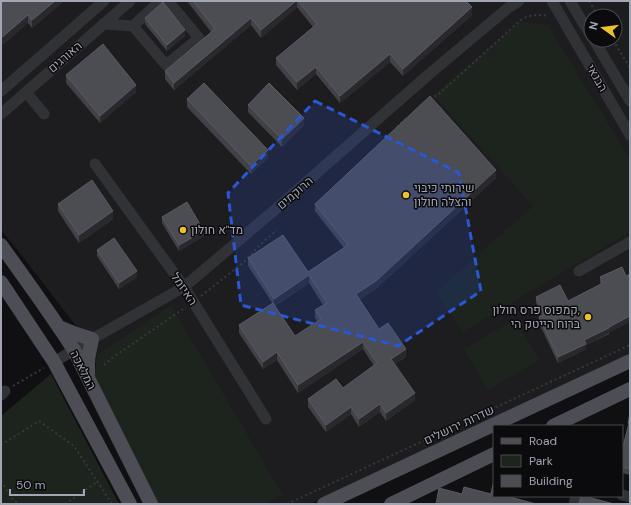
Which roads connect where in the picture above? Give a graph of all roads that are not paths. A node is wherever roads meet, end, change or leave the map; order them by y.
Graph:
1 (104, 1) edge
2 (130, 1) edge
3 (160, 1) edge
4 (168, 1) edge
5 (519, 1) edge
6 (552, 1) edge
7 (570, 1) edge
8 (583, 23) edge
9 (103, 24) junction
10 (133, 26) junction
11 (599, 48) edge
12 (1, 91) edge
13 (26, 92) junction
14 (630, 101) edge
15 (1, 114) edge
16 (44, 114) dead end
17 (630, 135) edge
18 (95, 164) dead end
19 (630, 242) edge
20 (1, 246) edge
21 (579, 271) dead end
22 (1, 282) edge
23 (184, 287) junction
24 (59, 327) junction
25 (92, 339) junction
26 (74, 350) junction
27 (630, 361) edge
28 (54, 362) junction
29 (88, 380) junction
30 (630, 389) edge
31 (266, 418) dead end
32 (493, 425) edge
33 (493, 425) edge
34 (555, 425) edge
35 (493, 454) edge
36 (130, 504) edge
37 (151, 504) edge
38 (324, 504) edge
39 (391, 504) edge

1 - 12 street, האורגים
2 - 9 street, האורגים
3 - 10 street
4 - 10 street
5 - 23 street, הרוקמים
6 - 17 street, הבנאי
7 - 8 street
9 - 10 street
9 - 13 street, האורגים
11 - 14 street, הבנאי
13 - 15 street, האורגים
13 - 16 street
18 - 23 street, האיזמל
19 - 21 street
20 - 24 main road, המלאכה
22 - 28 main road, המלאכה
23 - 25 street, הרוקמים
23 - 31 street, האיזמל
24 - 25 main road
24 - 26 main road, המלאכה
25 - 26 street, הרוקמים
25 - 29 main road
26 - 28 street, הרוקמים
26 - 29 main road, המלאכה
27 - 32 main road, שדרות ירושלים
28 - 36 main road, המלאכה
29 - 37 main road, המלאכה
30 - 34 main road
33 - 38 main road, שדרות ירושלים
35 - 39 main road

